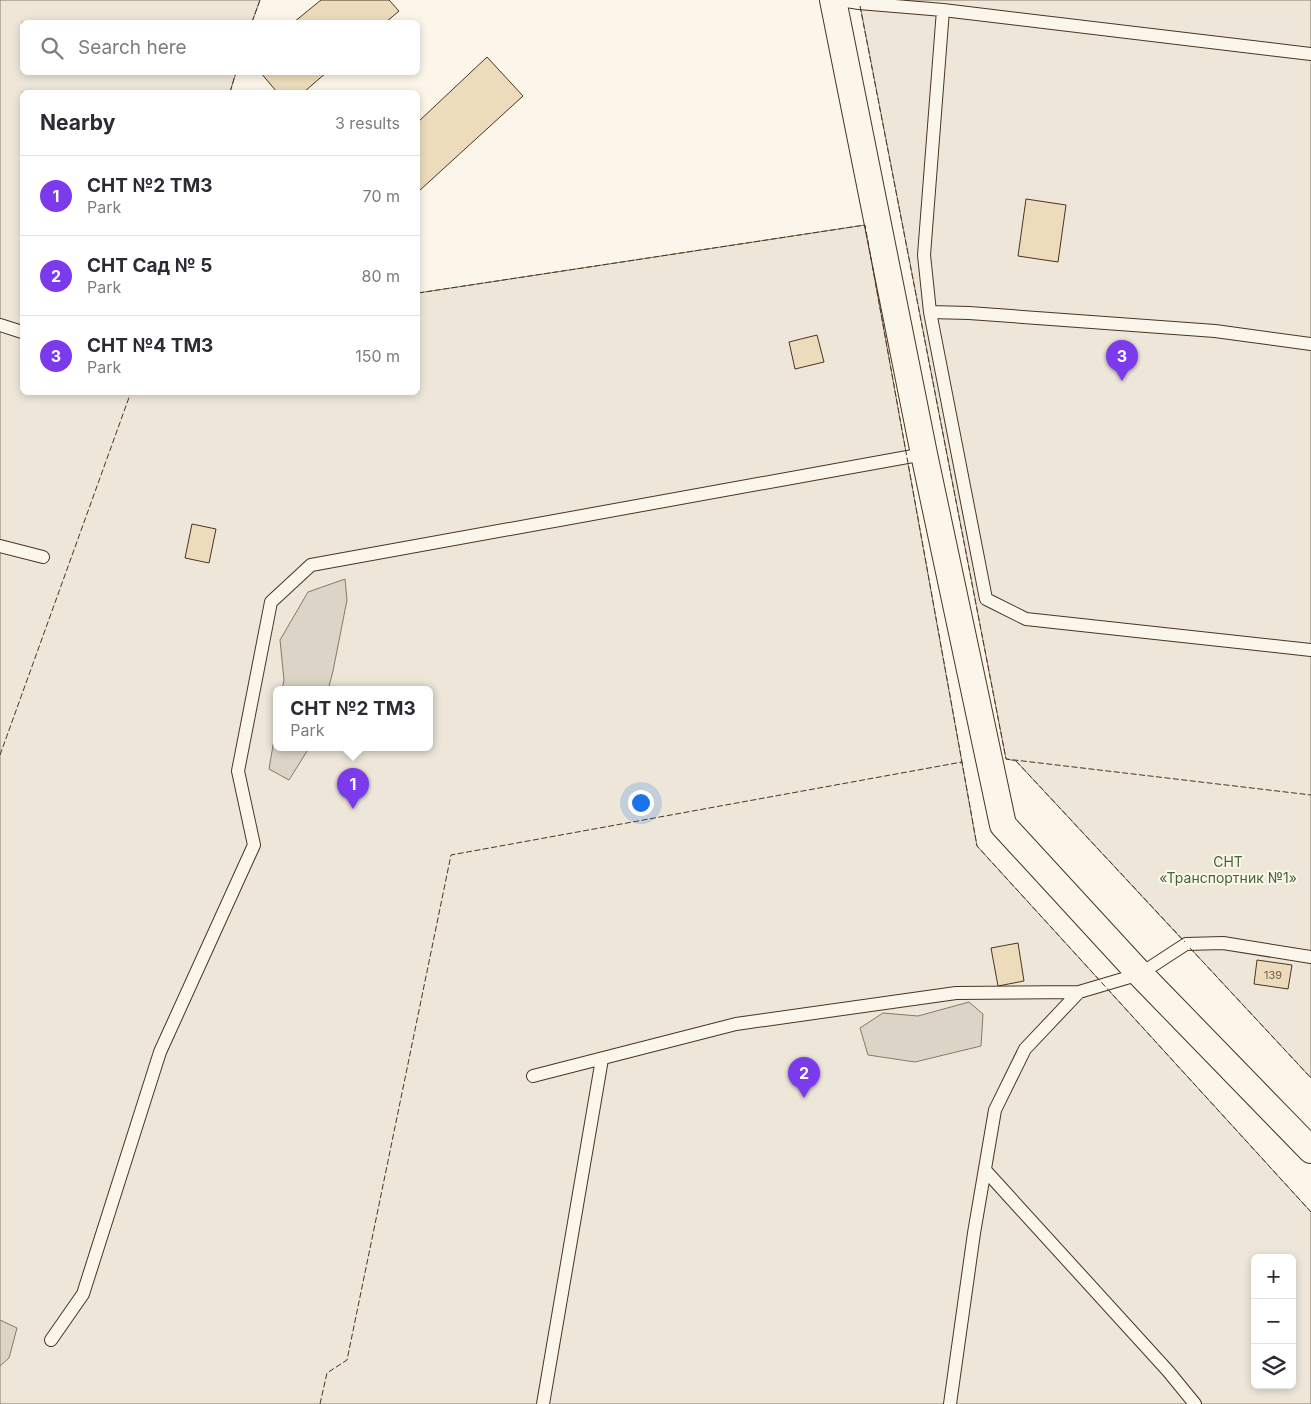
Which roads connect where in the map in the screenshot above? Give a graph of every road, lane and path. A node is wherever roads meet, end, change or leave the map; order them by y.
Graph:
1 (833, 0) edge
2 (840, 0) edge
3 (943, 10) junction
4 (1311, 54) edge
5 (930, 312) junction
6 (0, 325) edge
7 (20, 331) edge
8 (1311, 344) edge
9 (924, 454) junction
10 (0, 546) edge
11 (43, 557) dead end
12 (1311, 650) edge
13 (1311, 957) edge
14 (1140, 974) junction
15 (1079, 992) junction
16 (602, 1059) junction
17 (533, 1076) dead end
18 (1311, 1150) edge
19 (985, 1170) junction
20 (51, 1340) dead end
21 (543, 1404) edge
22 (950, 1404) edge
23 (1195, 1404) edge

1 - 9 street
2 - 3 lane
3 - 4 lane
3 - 5 lane
5 - 8 lane
5 - 12 lane
6 - 7 lane
9 - 14 street
9 - 20 lane
10 - 11 lane
13 - 14 lane
14 - 15 lane
14 - 18 street
15 - 16 lane
15 - 19 lane
16 - 17 lane
16 - 21 lane
19 - 22 lane
19 - 23 lane

